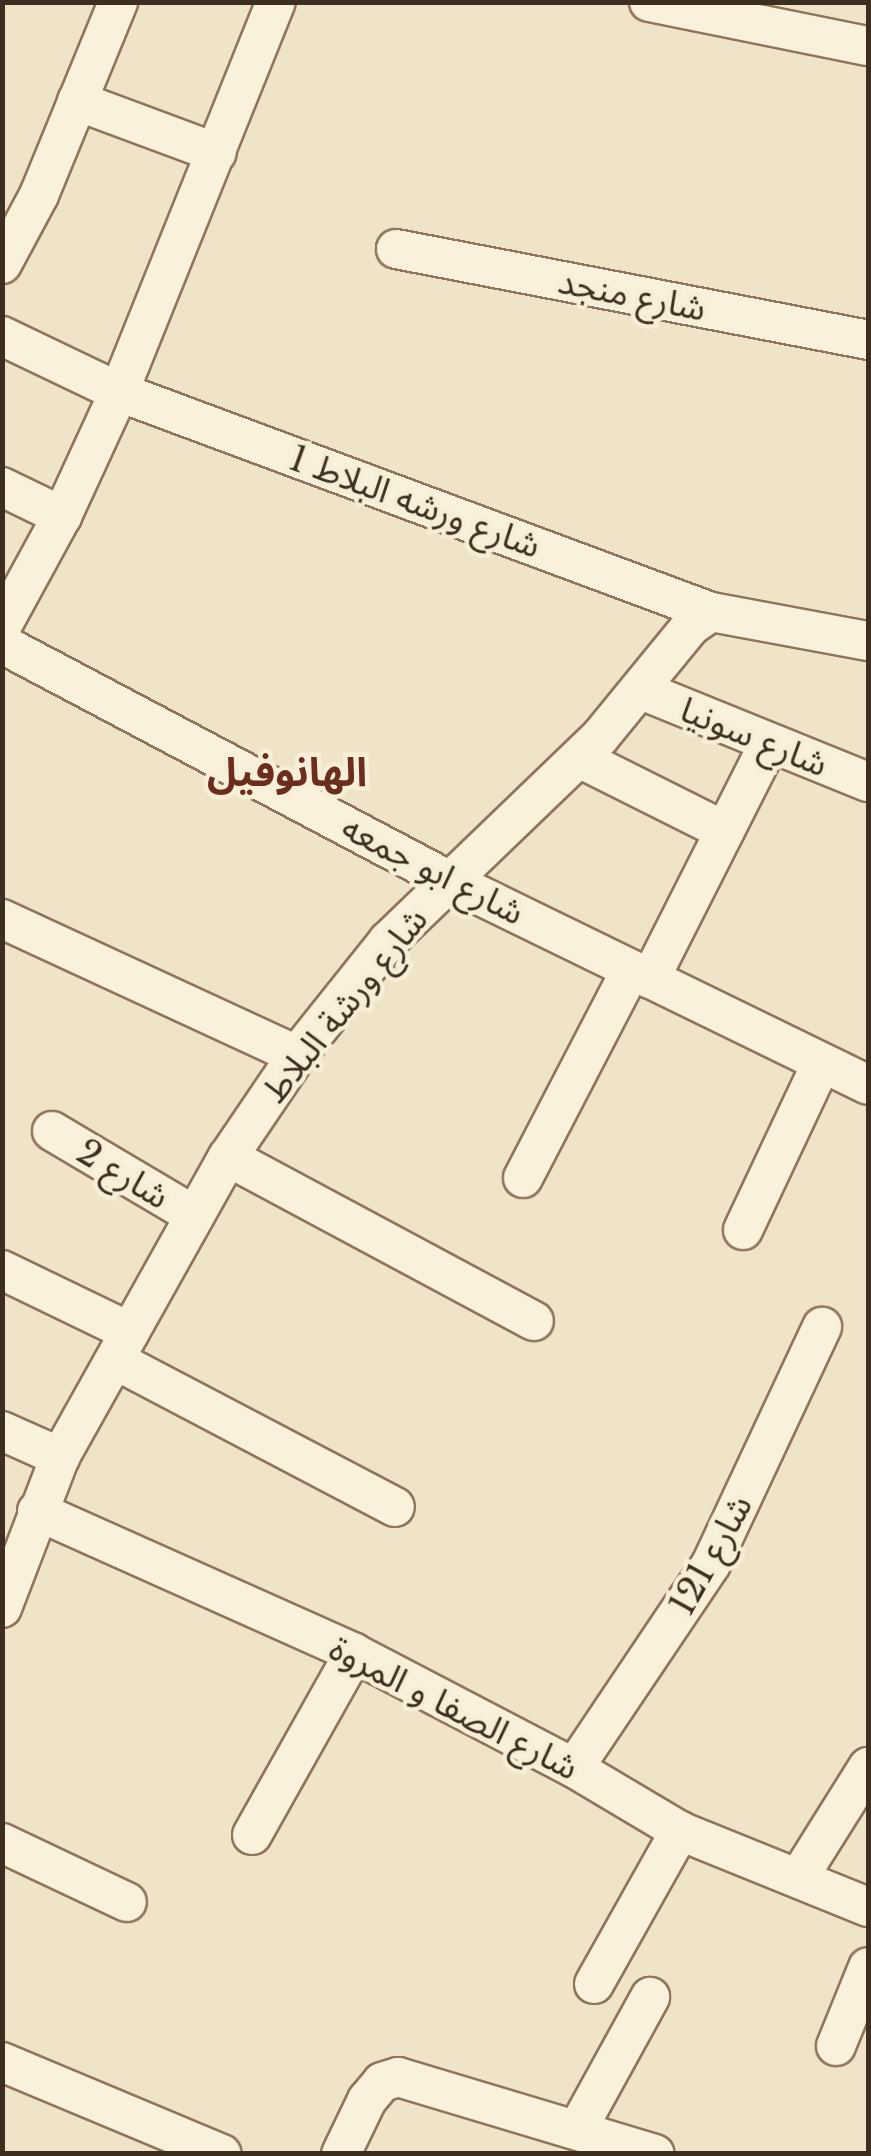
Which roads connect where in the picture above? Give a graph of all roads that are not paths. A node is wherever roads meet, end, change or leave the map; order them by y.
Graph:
1 (118, 2) edge
2 (276, 2) edge
3 (650, 2) edge
4 (868, 46) edge
5 (77, 102) junction
6 (216, 153) junction
7 (396, 249) dead end
8 (2, 264) edge
9 (2, 336) edge
10 (868, 340) edge
11 (119, 392) junction
12 (2, 487) edge
13 (62, 516) junction
14 (712, 612) junction
15 (2, 626) edge
16 (868, 641) edge
17 (2, 644) edge
18 (640, 690) junction
19 (768, 745) junction
20 (579, 758) junction
21 (868, 782) edge
22 (725, 831) junction
23 (450, 880) junction
24 (2, 920) edge
25 (641, 974) junction
26 (298, 1056) junction
27 (821, 1064) junction
28 (868, 1085) edge
29 (52, 1131) dead end
30 (228, 1158) junction
31 (523, 1178) dead end
32 (194, 1216) junction
33 (743, 1230) dead end
34 (2, 1270) edge
35 (534, 1321) dead end
36 (822, 1327) dead end
37 (122, 1346) junction
38 (2, 1430) edge
39 (60, 1457) junction
40 (395, 1506) dead end
41 (38, 1511) junction
42 (2, 1608) edge
43 (354, 1653) junction
44 (868, 1767) edge
45 (574, 1768) junction
46 (680, 1831) junction
47 (252, 1835) dead end
48 (2, 1843) edge
49 (800, 1878) junction
50 (127, 1902) dead end
51 (868, 1906) edge
52 (868, 1968) edge
53 (594, 1984) dead end
54 (650, 1997) dead end
55 (836, 2046) dead end
56 (2, 2062) edge
57 (577, 2130) junction
58 (222, 2154) edge
59 (341, 2154) edge
60 (654, 2154) edge

1 - 5 street
2 - 6 street
3 - 4 street
5 - 6 street
5 - 8 street
6 - 11 street
7 - 10 street, شارع منجد
9 - 11 street, شارع ورشه البلاط 1
11 - 13 street
11 - 14 street, شارع ورشه البلاط 1
12 - 13 street
13 - 15 street
14 - 16 street
14 - 18 street, شارع ورشة البلاط
17 - 23 street, شارع ابو جمعه
18 - 19 street, شارع سونيا
18 - 20 street, شارع ورشة البلاط
19 - 21 street, شارع سونيا
19 - 22 street
20 - 22 street
20 - 23 street, شارع ورشة البلاط
22 - 25 street
23 - 25 street, شارع ابو جمعه
23 - 26 street, شارع ورشة البلاط
24 - 26 street
25 - 27 street, شارع ابو جمعه
25 - 31 street
26 - 30 street, شارع ورشة البلاط
27 - 28 street, شارع ابو جمعه
27 - 33 street
29 - 32 street, شارع 2
30 - 32 street, شارع ورشة البلاط
30 - 35 street
32 - 37 street, شارع ورشة البلاط
34 - 37 street
36 - 45 street, شارع 121
37 - 39 street, شارع ورشة البلاط
37 - 40 street
38 - 39 street
39 - 41 street, شارع ورشة البلاط
41 - 42 street, شارع ورشة البلاط
41 - 43 street, شارع الصفا و المروة
43 - 45 street, شارع الصفا و المروة
43 - 47 street
44 - 49 street
45 - 46 street, شارع الصفا و المروة
46 - 49 street, شارع الصفا و المروة
46 - 53 street
48 - 50 street
49 - 51 street, شارع الصفا و المروة
52 - 55 street
54 - 57 street
56 - 58 street
57 - 59 street
57 - 60 street

